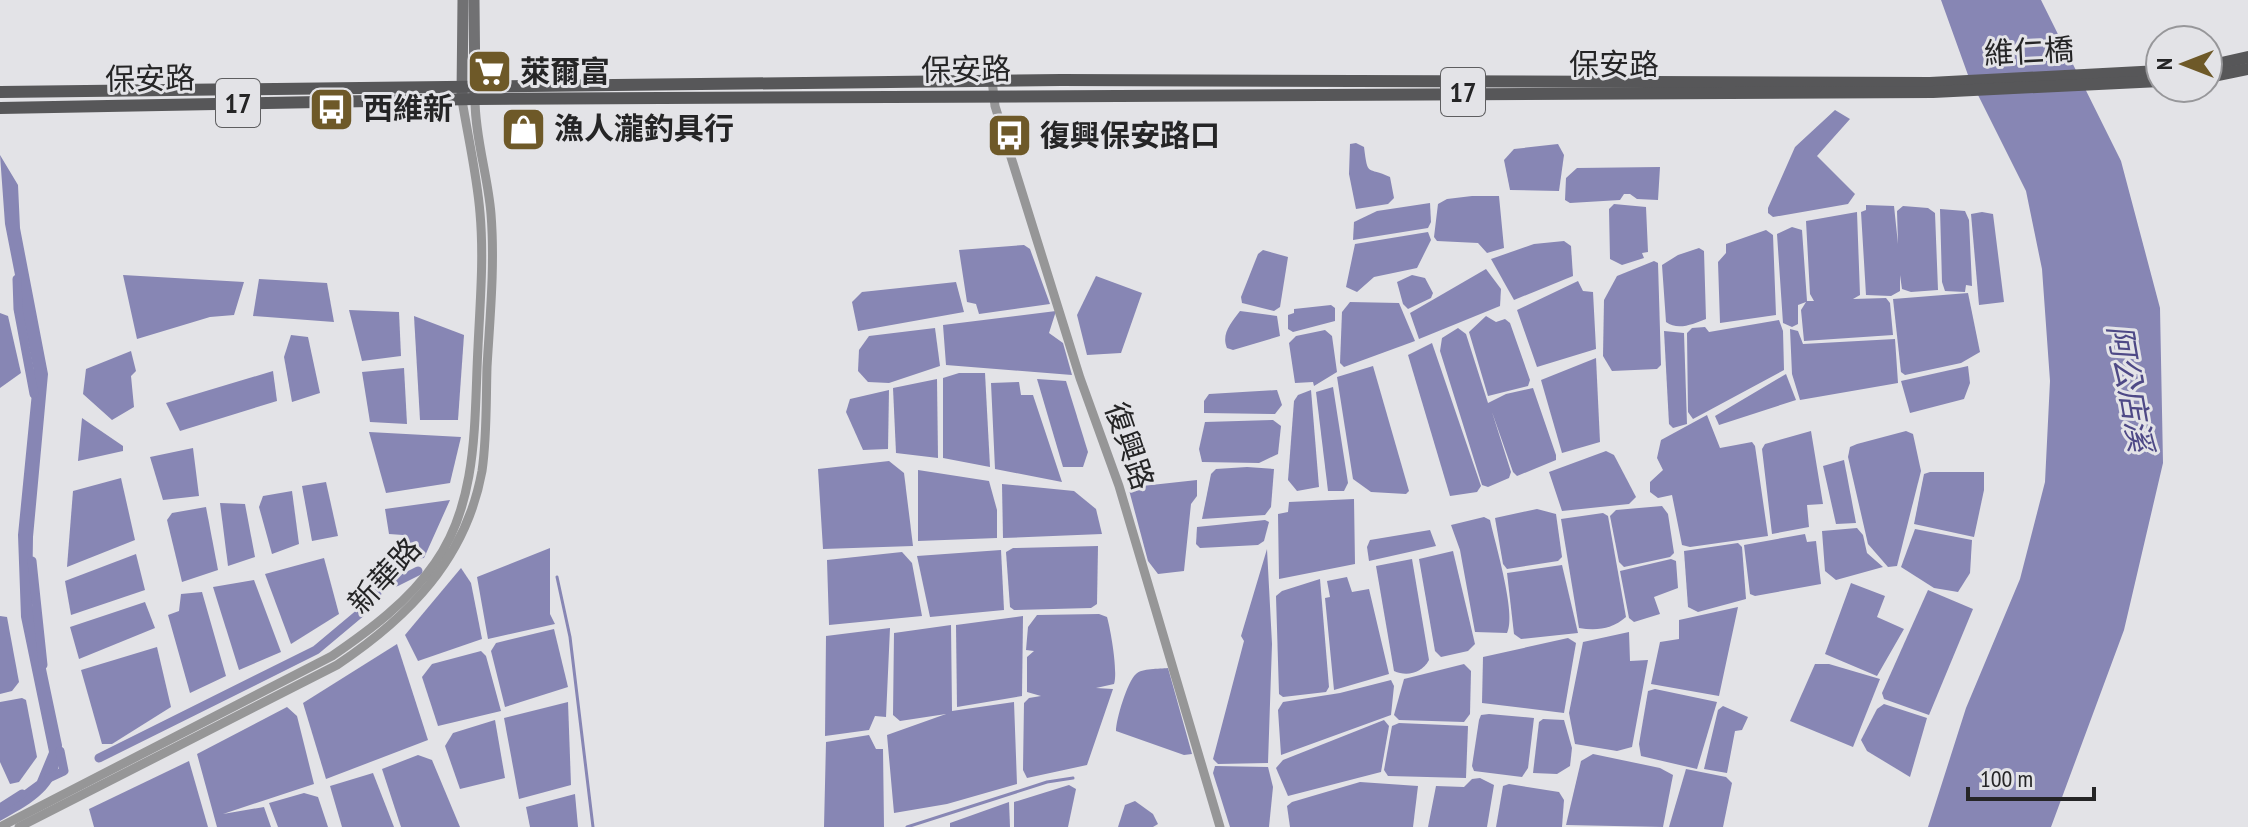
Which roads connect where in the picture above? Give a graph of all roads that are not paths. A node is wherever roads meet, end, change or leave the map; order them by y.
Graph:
1 (463, 0) edge
2 (474, 0) edge
3 (2248, 57) edge
4 (2224, 62) edge
5 (2248, 69) edge
6 (2224, 74) edge
7 (2144, 75) edge
8 (2132, 78) junction
9 (2144, 79) edge
10 (992, 80) junction
11 (468, 85) junction
12 (1932, 87) junction
13 (0, 92) edge
14 (993, 97) junction
15 (469, 100) junction
16 (0, 108) edge
17 (0, 827) edge
18 (19, 827) edge
19 (1220, 827) edge

1 - 11 main road
2 - 11 main road
3 - 4 main road
5 - 6 main road
7 - 8 main road, 17
8 - 9 main road, 17
8 - 12 main road, 維仁橋 / 17
10 - 11 main road, 保安路 / 17
10 - 12 main road, 保安路 / 17
10 - 14 street, 復興路
11 - 13 main road, 保安路 / 17
11 - 15 main road
12 - 14 main road, 保安路 / 17
14 - 15 main road, 保安路 / 17
14 - 19 street, 復興路
15 - 16 main road, 保安路 / 17
15 - 17 street, 新華路
15 - 18 street, 新華路

